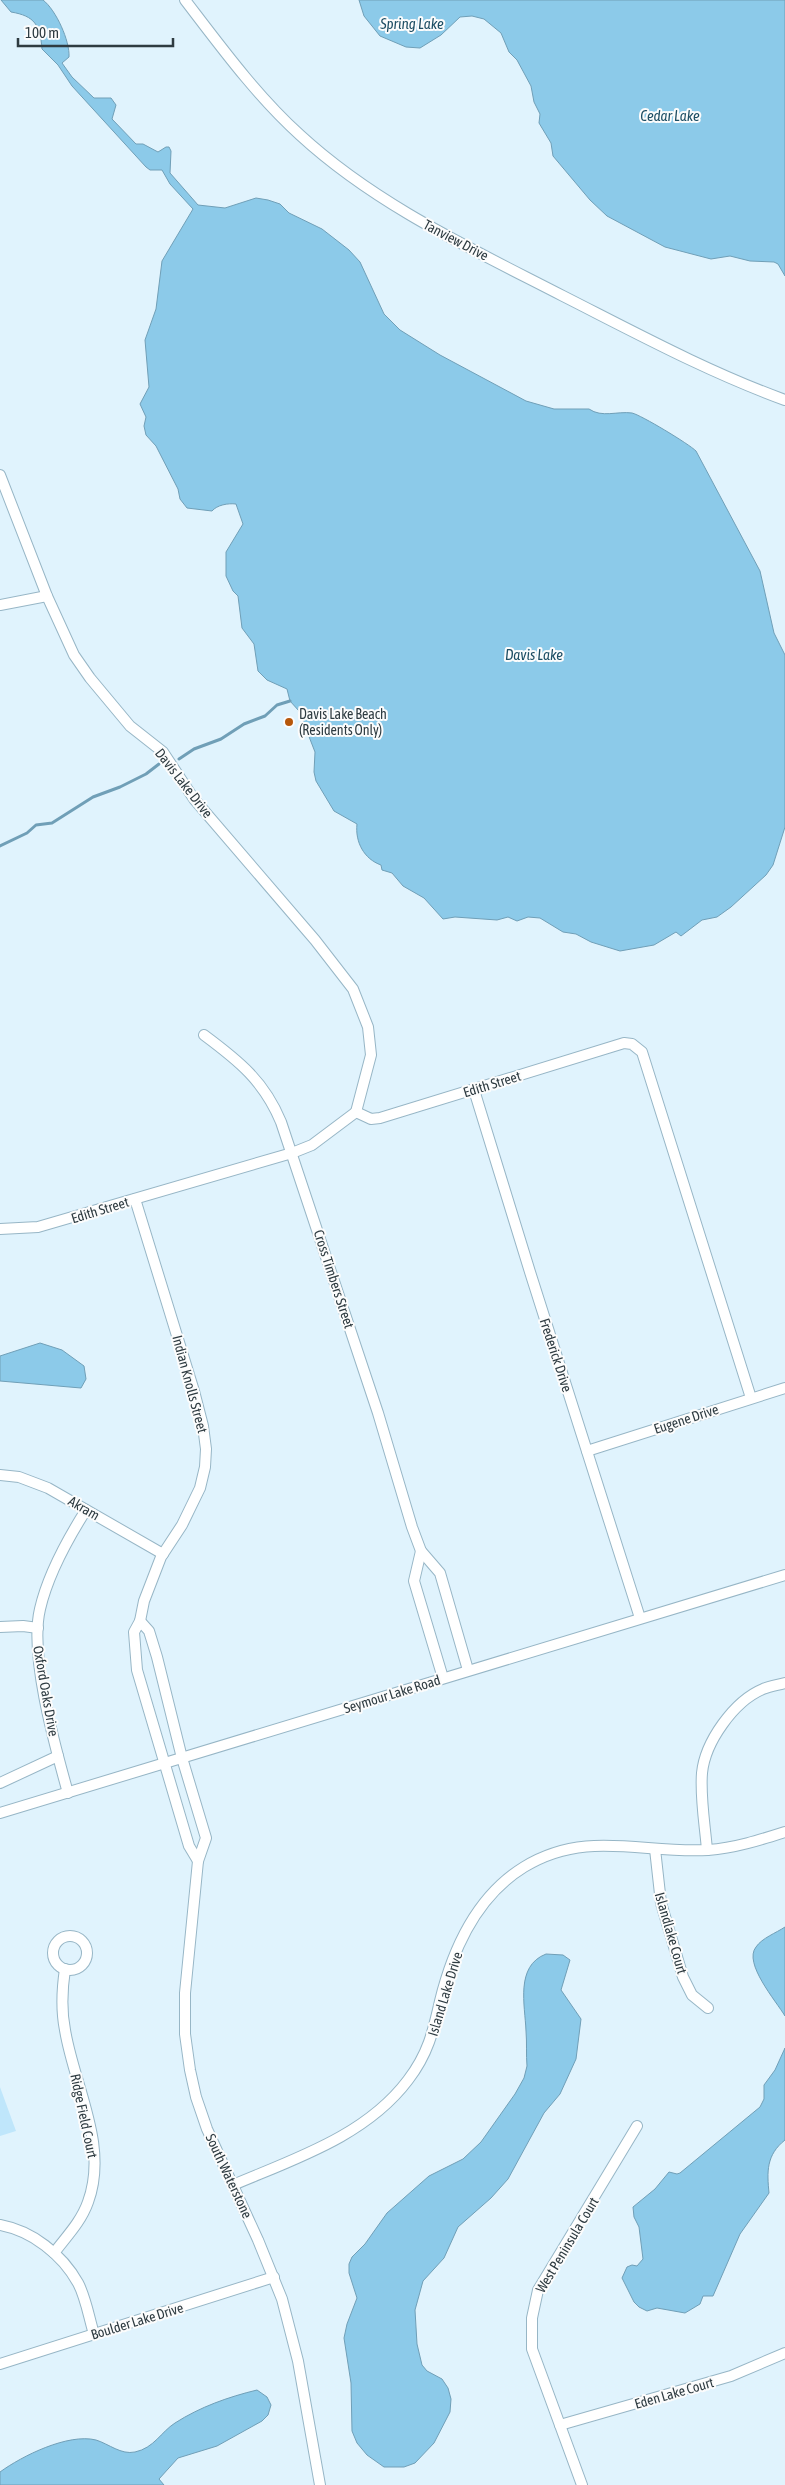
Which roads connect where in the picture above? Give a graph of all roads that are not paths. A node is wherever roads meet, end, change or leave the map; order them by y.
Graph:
1 (185, 0) edge
2 (785, 400) edge
3 (0, 475) edge
4 (47, 596) junction
5 (0, 605) edge
6 (204, 1035) dead end
7 (474, 1090) junction
8 (356, 1112) junction
9 (292, 1153) junction
10 (135, 1199) junction
11 (0, 1229) edge
12 (785, 1388) edge
13 (751, 1398) junction
14 (586, 1450) junction
15 (0, 1475) edge
16 (86, 1510) junction
17 (421, 1551) junction
18 (163, 1554) junction
19 (785, 1575) edge
20 (640, 1618) junction
21 (140, 1621) junction
22 (0, 1627) edge
23 (38, 1628) junction
24 (468, 1670) junction
25 (443, 1678) junction
26 (785, 1683) edge
27 (58, 1756) junction
28 (182, 1758) junction
29 (164, 1763) junction
30 (0, 1783) edge
31 (68, 1793) junction
32 (0, 1813) edge
33 (785, 1832) edge
34 (655, 1849) junction
35 (707, 1850) junction
36 (198, 1861) junction
37 (65, 1969) dead end
38 (708, 2008) dead end
39 (637, 2126) dead end
40 (232, 2185) junction
41 (0, 2225) edge
42 (54, 2253) junction
43 (274, 2277) junction
44 (94, 2334) junction
45 (785, 2354) edge
46 (0, 2364) edge
47 (560, 2425) junction
48 (320, 2485) edge
49 (582, 2485) edge

1 - 2 street, Tanview Drive
3 - 4 street, Davis Lake Drive
4 - 5 street
4 - 8 street, Davis Lake Drive
6 - 9 street, Cross Timbers Street
7 - 8 street, Edith Street
7 - 13 street, Edith Street
7 - 14 street, Frederick Drive
8 - 9 street, Edith Street
9 - 10 street, Edith Street
9 - 17 street, Cross Timbers Street
10 - 11 street, Edith Street
10 - 18 street, Indian Knolls Street
12 - 13 street, Eugene Drive
13 - 14 street, Eugene Drive
14 - 20 street, Frederick Drive
15 - 16 street, Akram
16 - 18 street, Akram
16 - 23 street, Oxford Oaks Drive
17 - 24 street, Cross Timbers Street
17 - 25 street
18 - 21 street, Indian Knolls Street
19 - 20 street, Seymour Lake Road
20 - 24 street, Seymour Lake Road
21 - 28 street
21 - 29 street, Indian Knolls Street
22 - 23 street
23 - 27 street, Oxford Oaks Drive
24 - 25 street, Seymour Lake Road
25 - 28 street, Seymour Lake Road
26 - 35 street
27 - 30 street
27 - 31 street, Oxford Oaks Drive
28 - 29 street, Seymour Lake Road
28 - 36 street, South Waterstone
29 - 31 street, Seymour Lake Road
29 - 36 street
31 - 32 street, Seymour Lake Road
33 - 35 street, Island Lake Drive
34 - 35 street, Island Lake Drive
34 - 38 street, Islandlake Court
34 - 40 street, Island Lake Drive
36 - 40 street, South Waterstone
37 - 42 street, Ridge Field Court
39 - 47 street, West Peninsula Court
40 - 43 street, South Waterstone
41 - 42 street
42 - 44 street
43 - 44 street, Boulder Lake Drive
43 - 48 street, South Waterstone
44 - 46 street, Boulder Lake Drive
45 - 47 street, Eden Lake Court
47 - 49 street, West Peninsula Court

